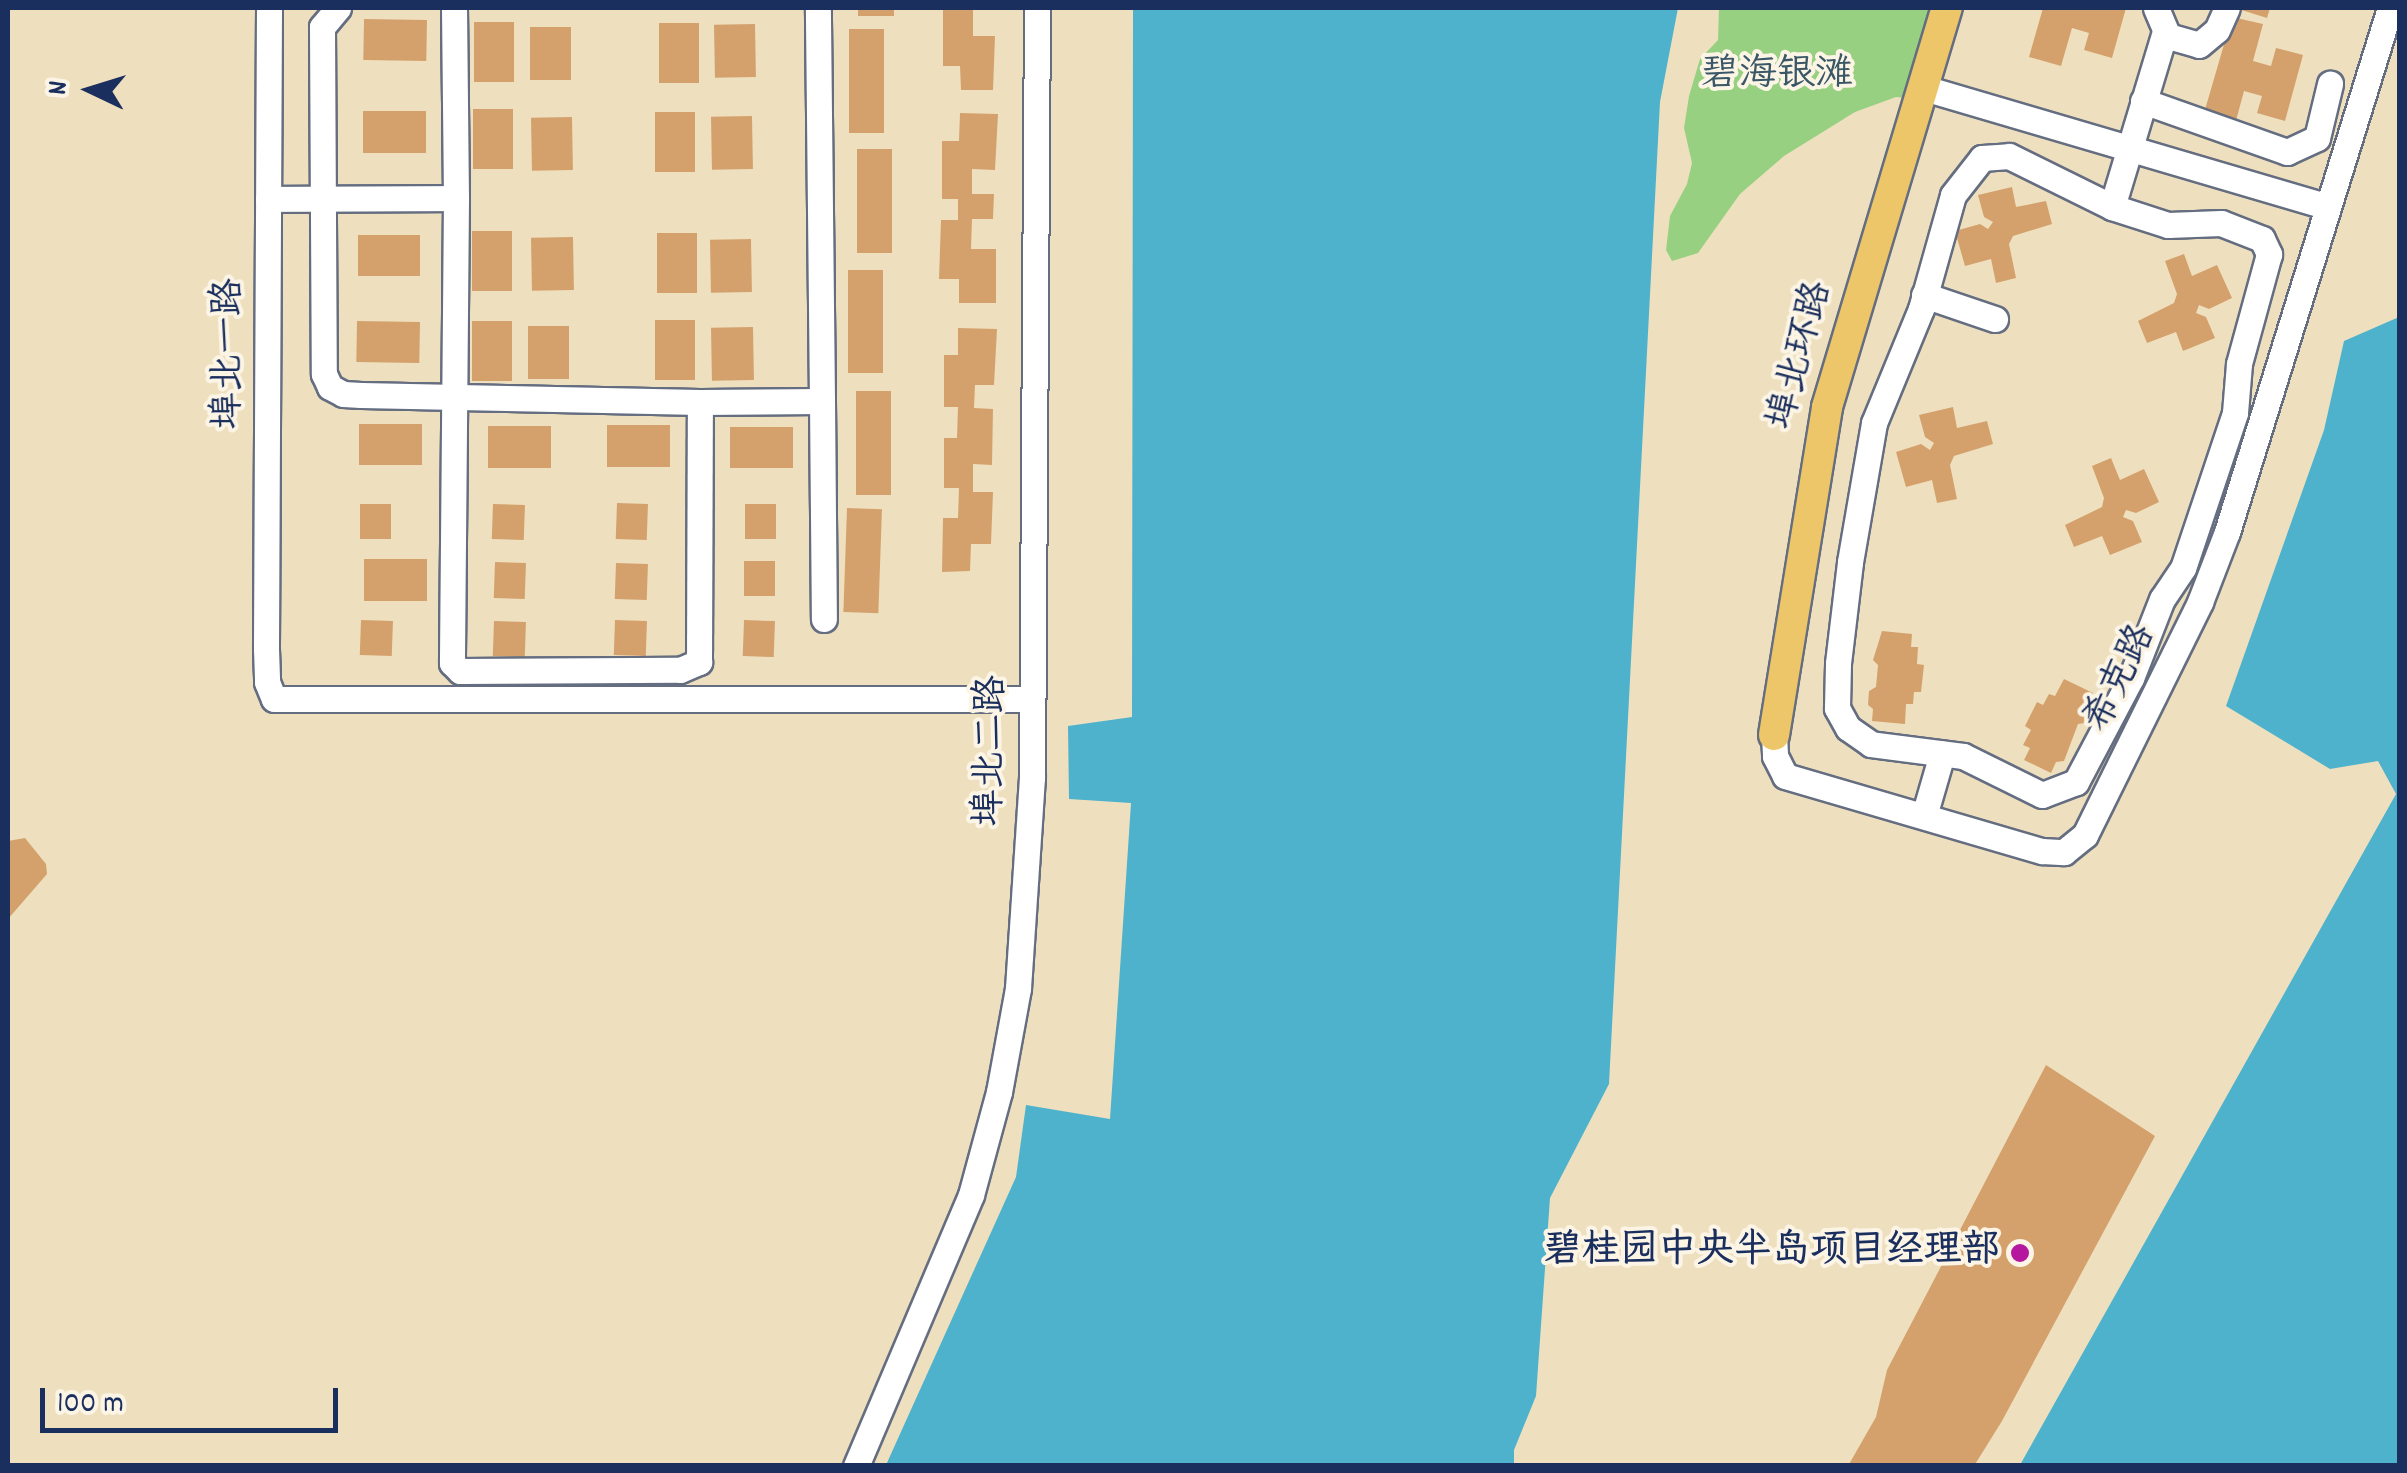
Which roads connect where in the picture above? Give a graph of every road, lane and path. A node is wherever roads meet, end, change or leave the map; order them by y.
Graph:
1 (269, 8) edge
2 (338, 8) edge
3 (454, 8) edge
4 (818, 8) edge
5 (1037, 8) edge
6 (1947, 8) edge
7 (2227, 8) edge
8 (2390, 8) edge
9 (2160, 20) edge
10 (2330, 84) dead end
11 (1924, 88) junction
12 (2133, 112) junction
13 (2130, 147) junction
14 (323, 198) junction
15 (456, 198) junction
16 (268, 199) junction
17 (2112, 207) junction
18 (2328, 207) junction
19 (1924, 295) junction
20 (1995, 319) dead end
21 (454, 398) junction
22 (822, 401) junction
23 (700, 402) junction
24 (824, 620) dead end
25 (1031, 699) junction
26 (1774, 735) joint
27 (1942, 754) junction
28 (1924, 816) junction
29 (856, 1466) edge

1 - 16 street, 埠北一路
2 - 14 street
3 - 15 street
4 - 22 street
5 - 25 street, 埠北二路
6 - 11 main road, 埠北环路
7 - 9 street
8 - 18 street, 希克路
9 - 12 street
10 - 12 street
11 - 13 street
11 - 26 main road, 埠北环路
12 - 13 street
13 - 17 street
13 - 18 street
14 - 15 street
14 - 16 street
14 - 21 street
15 - 21 street
16 - 25 street, 埠北一路
17 - 19 street
17 - 27 street
18 - 28 street, 希克路
19 - 20 street
19 - 27 street
21 - 23 street
21 - 23 street
22 - 23 street
22 - 24 street
25 - 29 street, 埠北二路
26 - 28 street, 希克路
27 - 28 street

